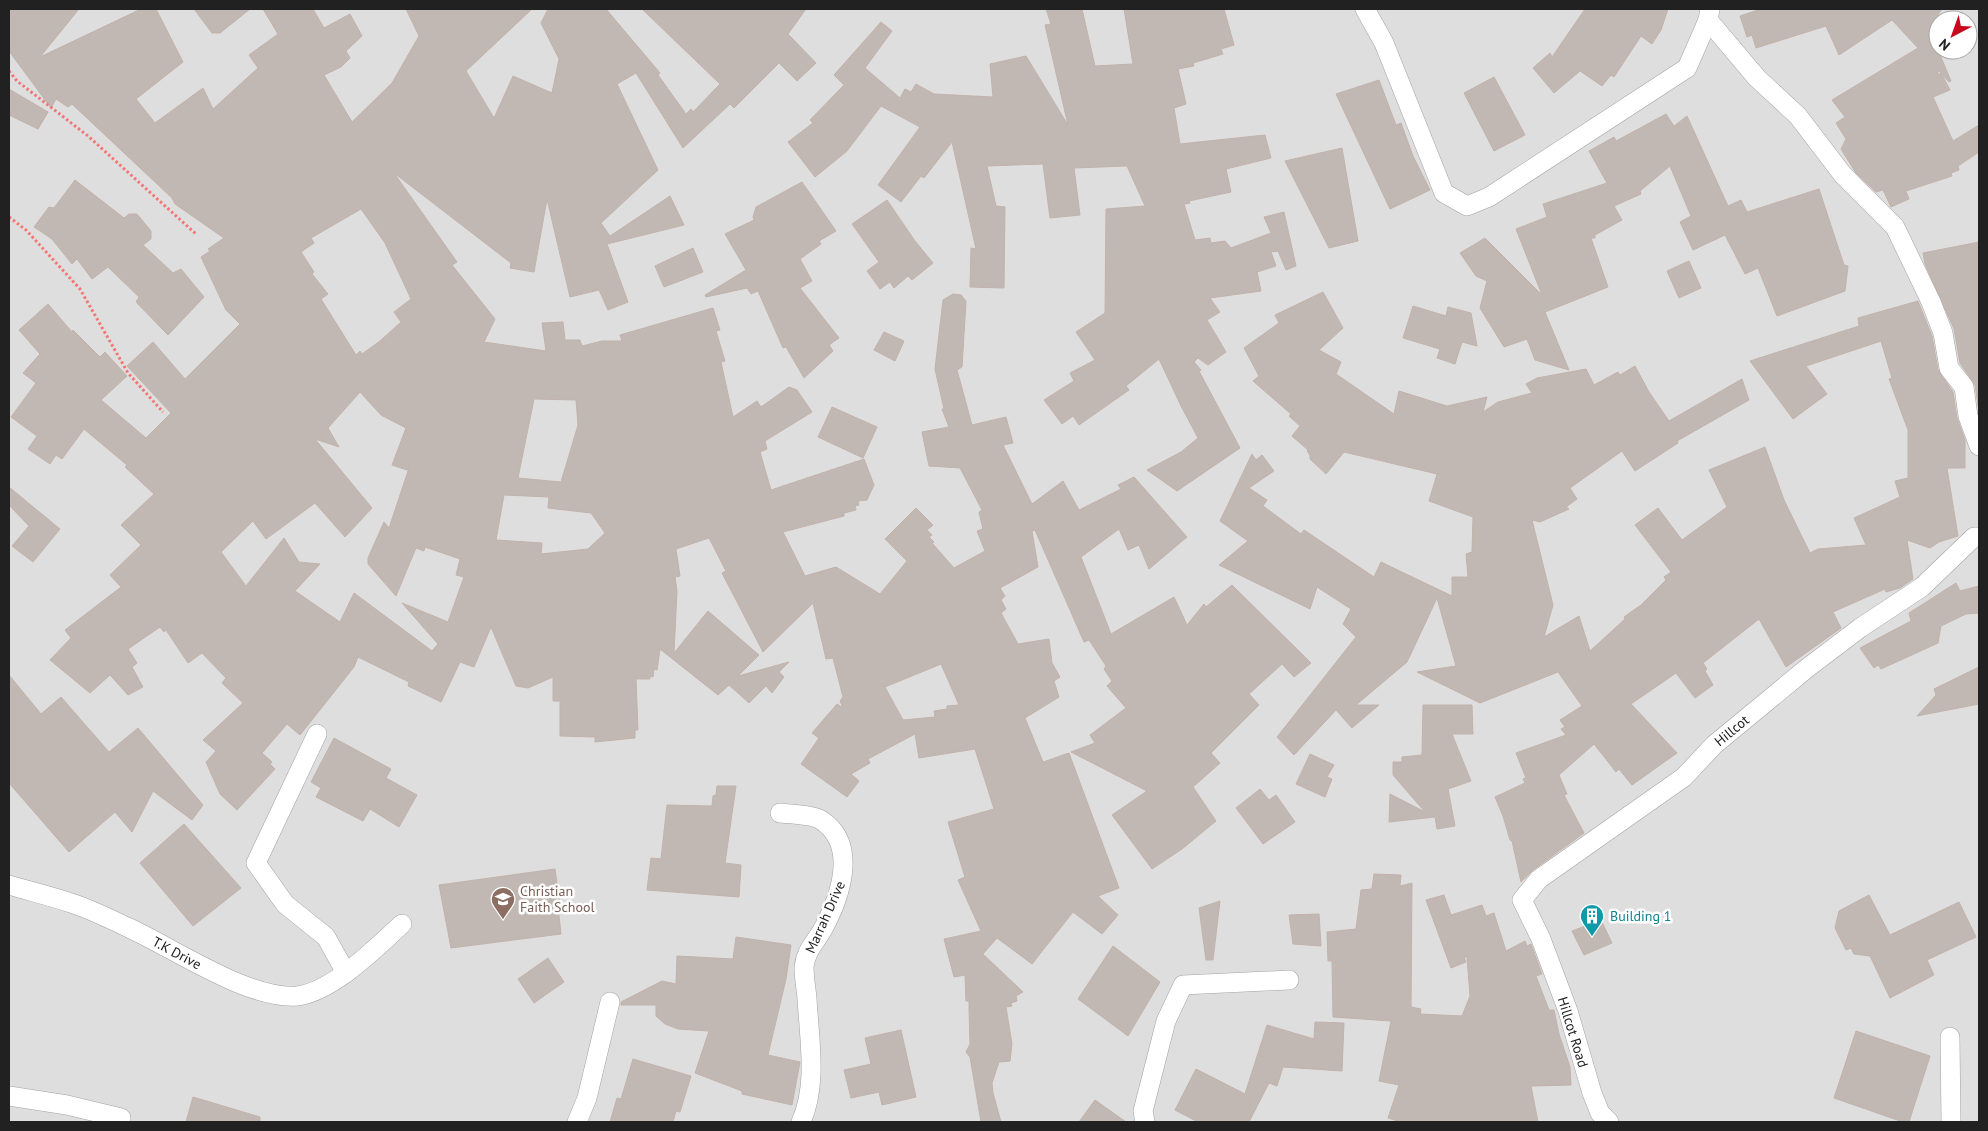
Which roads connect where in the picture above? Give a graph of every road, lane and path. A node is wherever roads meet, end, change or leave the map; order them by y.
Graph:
1 (1365, 9) edge
2 (1709, 14) edge
3 (9, 72) edge
4 (9, 217) edge
5 (197, 235) dead end
6 (163, 412) dead end
7 (1979, 446) edge
8 (1979, 537) edge
9 (317, 734) dead end
10 (780, 812) dead end
11 (9, 885) edge
12 (402, 924) dead end
13 (1541, 939) joint
14 (346, 973) junction
15 (1289, 980) dead end
16 (610, 1002) dead end
17 (1950, 1037) dead end
18 (9, 1096) edge
19 (121, 1118) dead end
20 (577, 1122) edge
21 (802, 1122) edge
22 (1145, 1122) edge
23 (1609, 1122) edge
24 (1952, 1122) edge

1 - 2 street
2 - 7 street
3 - 5 path
4 - 6 path
8 - 13 street, Hillcot
9 - 14 street
10 - 21 street, Marrah Drive
11 - 14 street, T.K Drive
12 - 14 street, T.K Drive
13 - 23 street, Hillcot Road
15 - 22 street
16 - 20 street
17 - 24 street
18 - 19 street

